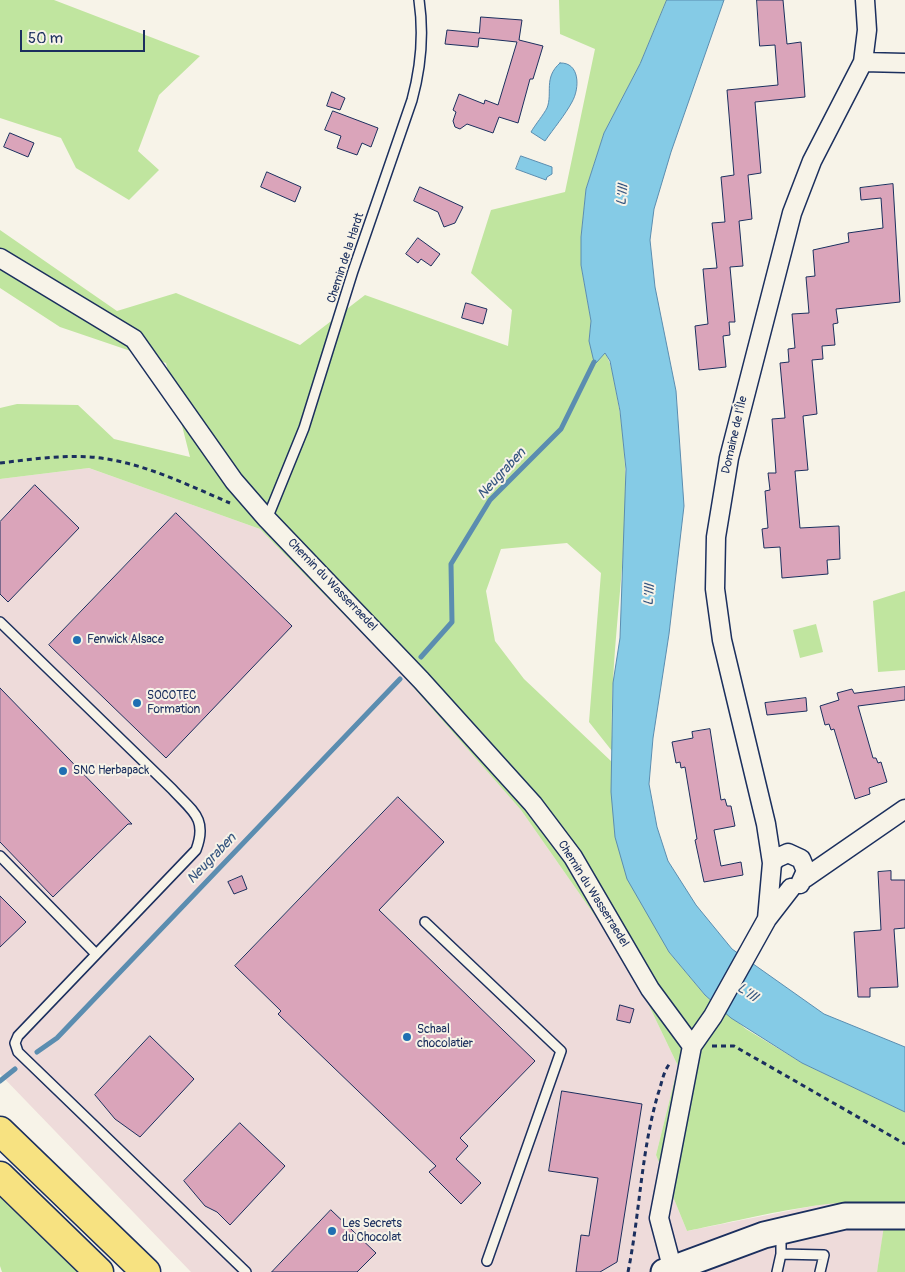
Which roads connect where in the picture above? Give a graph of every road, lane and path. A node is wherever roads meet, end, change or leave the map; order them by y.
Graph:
1 (419, 0) edge
2 (866, 0) edge
3 (863, 62) junction
4 (905, 63) edge
5 (0, 258) edge
6 (0, 463) edge
7 (231, 503) dead end
8 (267, 519) junction
9 (0, 622) edge
10 (905, 809) edge
11 (766, 824) junction
12 (838, 854) junction
13 (0, 856) edge
14 (795, 856) junction
15 (772, 871) junction
16 (798, 883) junction
17 (767, 919) junction
18 (425, 922) dead end
19 (96, 954) junction
20 (692, 1046) junction
21 (0, 1131) edge
22 (905, 1144) edge
23 (0, 1176) edge
24 (905, 1216) edge
25 (781, 1242) junction
26 (487, 1261) dead end
27 (668, 1270) edge
28 (99, 1272) edge
29 (146, 1272) edge
30 (246, 1272) edge
31 (628, 1272) edge
32 (777, 1272) edge
33 (820, 1272) edge

1 - 8 lane, Chemin de la Hardt
2 - 3 street, Domaine de l'Île
3 - 4 street
3 - 11 street, Domaine de l'Île
5 - 8 street, Chemin du Wasserraedel
6 - 7 path
8 - 20 street, Chemin du Wasserraedel
9 - 19 lane
10 - 12 street, Domaine de l'Île
11 - 14 street, Domaine de l'Île
11 - 15 street, Domaine de l'Île
12 - 14 street, Domaine de l'Île
12 - 16 street, Domaine de l'Île
13 - 19 lane
14 - 15 street
14 - 16 street
15 - 16 street
15 - 17 street, Domaine de l'Île
16 - 17 street, Domaine de l'Île
17 - 20 street, Domaine de l'Île
18 - 26 lane
19 - 30 lane
20 - 22 path
20 - 27 street
20 - 31 path
21 - 29 highway
23 - 28 highway
24 - 25 street
25 - 27 street
25 - 32 lane
25 - 33 lane

